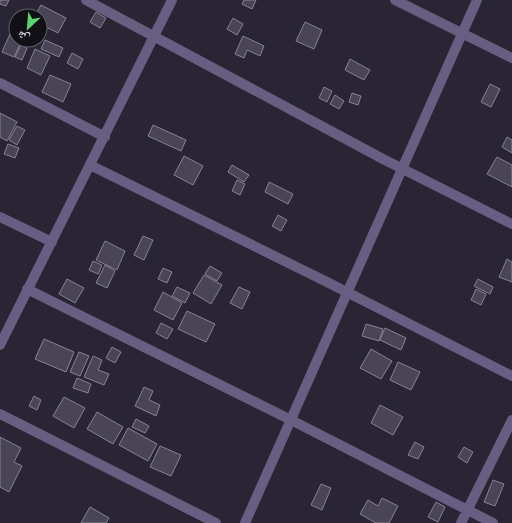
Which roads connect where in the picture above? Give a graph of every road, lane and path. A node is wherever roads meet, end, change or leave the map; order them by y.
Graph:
1 (86, 0) edge
2 (172, 0) edge
3 (394, 0) edge
4 (477, 0) edge
5 (463, 32) junction
6 (154, 36) junction
7 (512, 58) edge
8 (0, 83) edge
9 (105, 137) junction
10 (90, 165) junction
11 (403, 169) junction
12 (0, 217) edge
13 (512, 224) edge
14 (52, 242) junction
15 (27, 290) junction
16 (348, 292) junction
17 (0, 345) edge
18 (512, 376) edge
19 (0, 414) edge
20 (292, 420) junction
21 (512, 420) edge
22 (467, 510) junction
23 (216, 523) edge
24 (245, 523) edge
25 (461, 523) edge
26 (493, 523) edge

1 - 6 street
2 - 6 street
3 - 5 street
4 - 5 street
5 - 7 street
5 - 11 street
6 - 9 street
6 - 11 street
8 - 9 street
9 - 10 street
10 - 14 street
10 - 16 street
11 - 13 street
11 - 16 street
12 - 14 street
14 - 15 street
15 - 17 street
15 - 20 street
16 - 18 street
16 - 20 street
19 - 23 street
20 - 22 street
20 - 24 street
21 - 22 street
22 - 25 street
22 - 26 street

